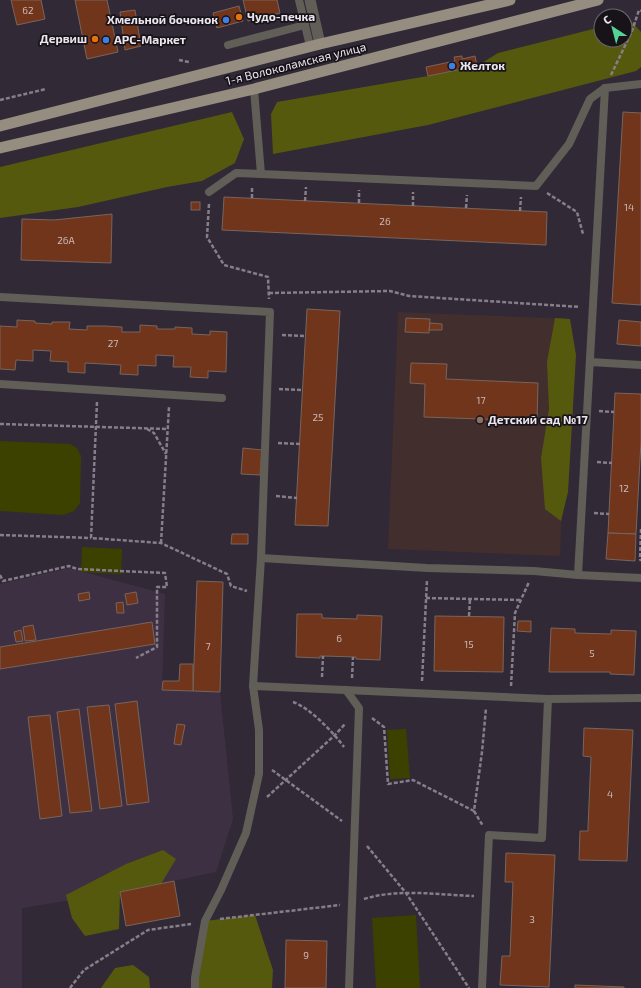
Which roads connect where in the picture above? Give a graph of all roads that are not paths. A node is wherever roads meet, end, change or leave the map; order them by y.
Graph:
1 (298, 0) edge
2 (310, 0) edge
3 (510, 0) edge
4 (598, 0) edge
5 (305, 25) junction
6 (228, 45) dead end
7 (315, 45) junction
8 (641, 84) edge
9 (254, 88) junction
10 (605, 88) junction
11 (0, 126) edge
12 (0, 148) edge
13 (261, 174) junction
14 (209, 192) road end
15 (0, 297) edge
16 (590, 362) junction
17 (641, 365) edge
18 (0, 384) edge
19 (222, 398) dead end
20 (261, 558) junction
21 (578, 575) junction
22 (641, 578) edge
23 (254, 686) junction
24 (349, 690) junction
25 (641, 698) edge
26 (548, 699) junction
27 (195, 988) edge
28 (349, 988) edge
29 (482, 988) edge

1 - 5 lane
2 - 7 street
3 - 7 main road, 1-я Волоколамская улица
4 - 9 main road, 1-я Волоколамская улица
5 - 6 lane
5 - 7 lane
7 - 11 main road, 1-я Волоколамская улица
8 - 10 lane
9 - 12 main road, 1-я Волоколамская улица
9 - 13 lane
10 - 13 lane
10 - 16 lane
13 - 14 lane
15 - 20 lane
16 - 17 lane
16 - 21 lane
18 - 19 lane
20 - 21 lane
20 - 23 lane
21 - 22 lane
23 - 24 lane
23 - 27 lane
24 - 26 lane
24 - 28 lane
25 - 26 lane
26 - 29 lane

